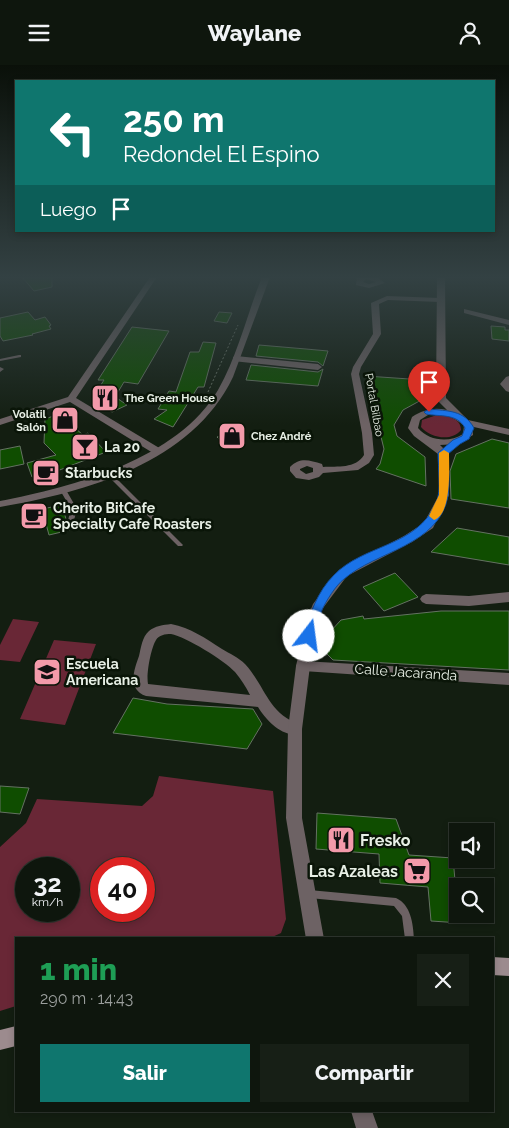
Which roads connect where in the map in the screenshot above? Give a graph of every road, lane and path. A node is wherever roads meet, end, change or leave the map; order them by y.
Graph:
1 (120, 327) edge
2 (237, 327) edge
3 (248, 327) edge
4 (377, 327) edge
5 (440, 327) edge
6 (19, 356) dead end
7 (236, 359) junction
8 (0, 360) edge
9 (318, 367) dead end
10 (509, 379) edge
11 (509, 389) edge
12 (207, 393) dead end
13 (71, 399) junction
14 (440, 399) junction
15 (425, 413) junction
16 (464, 420) junction
17 (0, 422) edge
18 (509, 434) edge
19 (468, 435) junction
20 (425, 438) junction
21 (456, 442) junction
22 (157, 451) junction
23 (443, 453) junction
24 (320, 470) dead end
25 (109, 474) junction
26 (62, 490) junction
27 (0, 504) edge
28 (70, 524) dead end
29 (180, 545) dead end
30 (509, 597) edge
31 (426, 599) dead end
32 (303, 666) junction
33 (509, 679) edge
34 (261, 702) junction
35 (295, 729) junction
36 (307, 894) junction
37 (315, 937) edge
38 (410, 937) edge
39 (494, 966) edge
40 (509, 967) edge
41 (15, 1036) edge
42 (0, 1040) edge
43 (361, 1112) edge
44 (367, 1128) edge

1 - 13 street
2 - 12 path
3 - 7 street
4 - 24 street, Portal Bilbao
5 - 14 street
6 - 8 lane
7 - 9 street
7 - 22 street
10 - 11 street
13 - 17 street
13 - 22 street
14 - 15 street
14 - 16 street
15 - 16 street
15 - 20 street
16 - 18 street
16 - 19 street
18 - 19 street
19 - 21 street
20 - 21 street
20 - 23 street
21 - 23 street
22 - 25 street
23 - 32 street
25 - 26 street
25 - 29 lane
26 - 27 street
26 - 28 lane
30 - 31 street
32 - 33 street, Calle Jacaranda
32 - 35 street
34 - 34 street
34 - 35 street
35 - 36 street
36 - 37 street
36 - 38 lane
39 - 40 main road
41 - 42 main road
43 - 44 street

